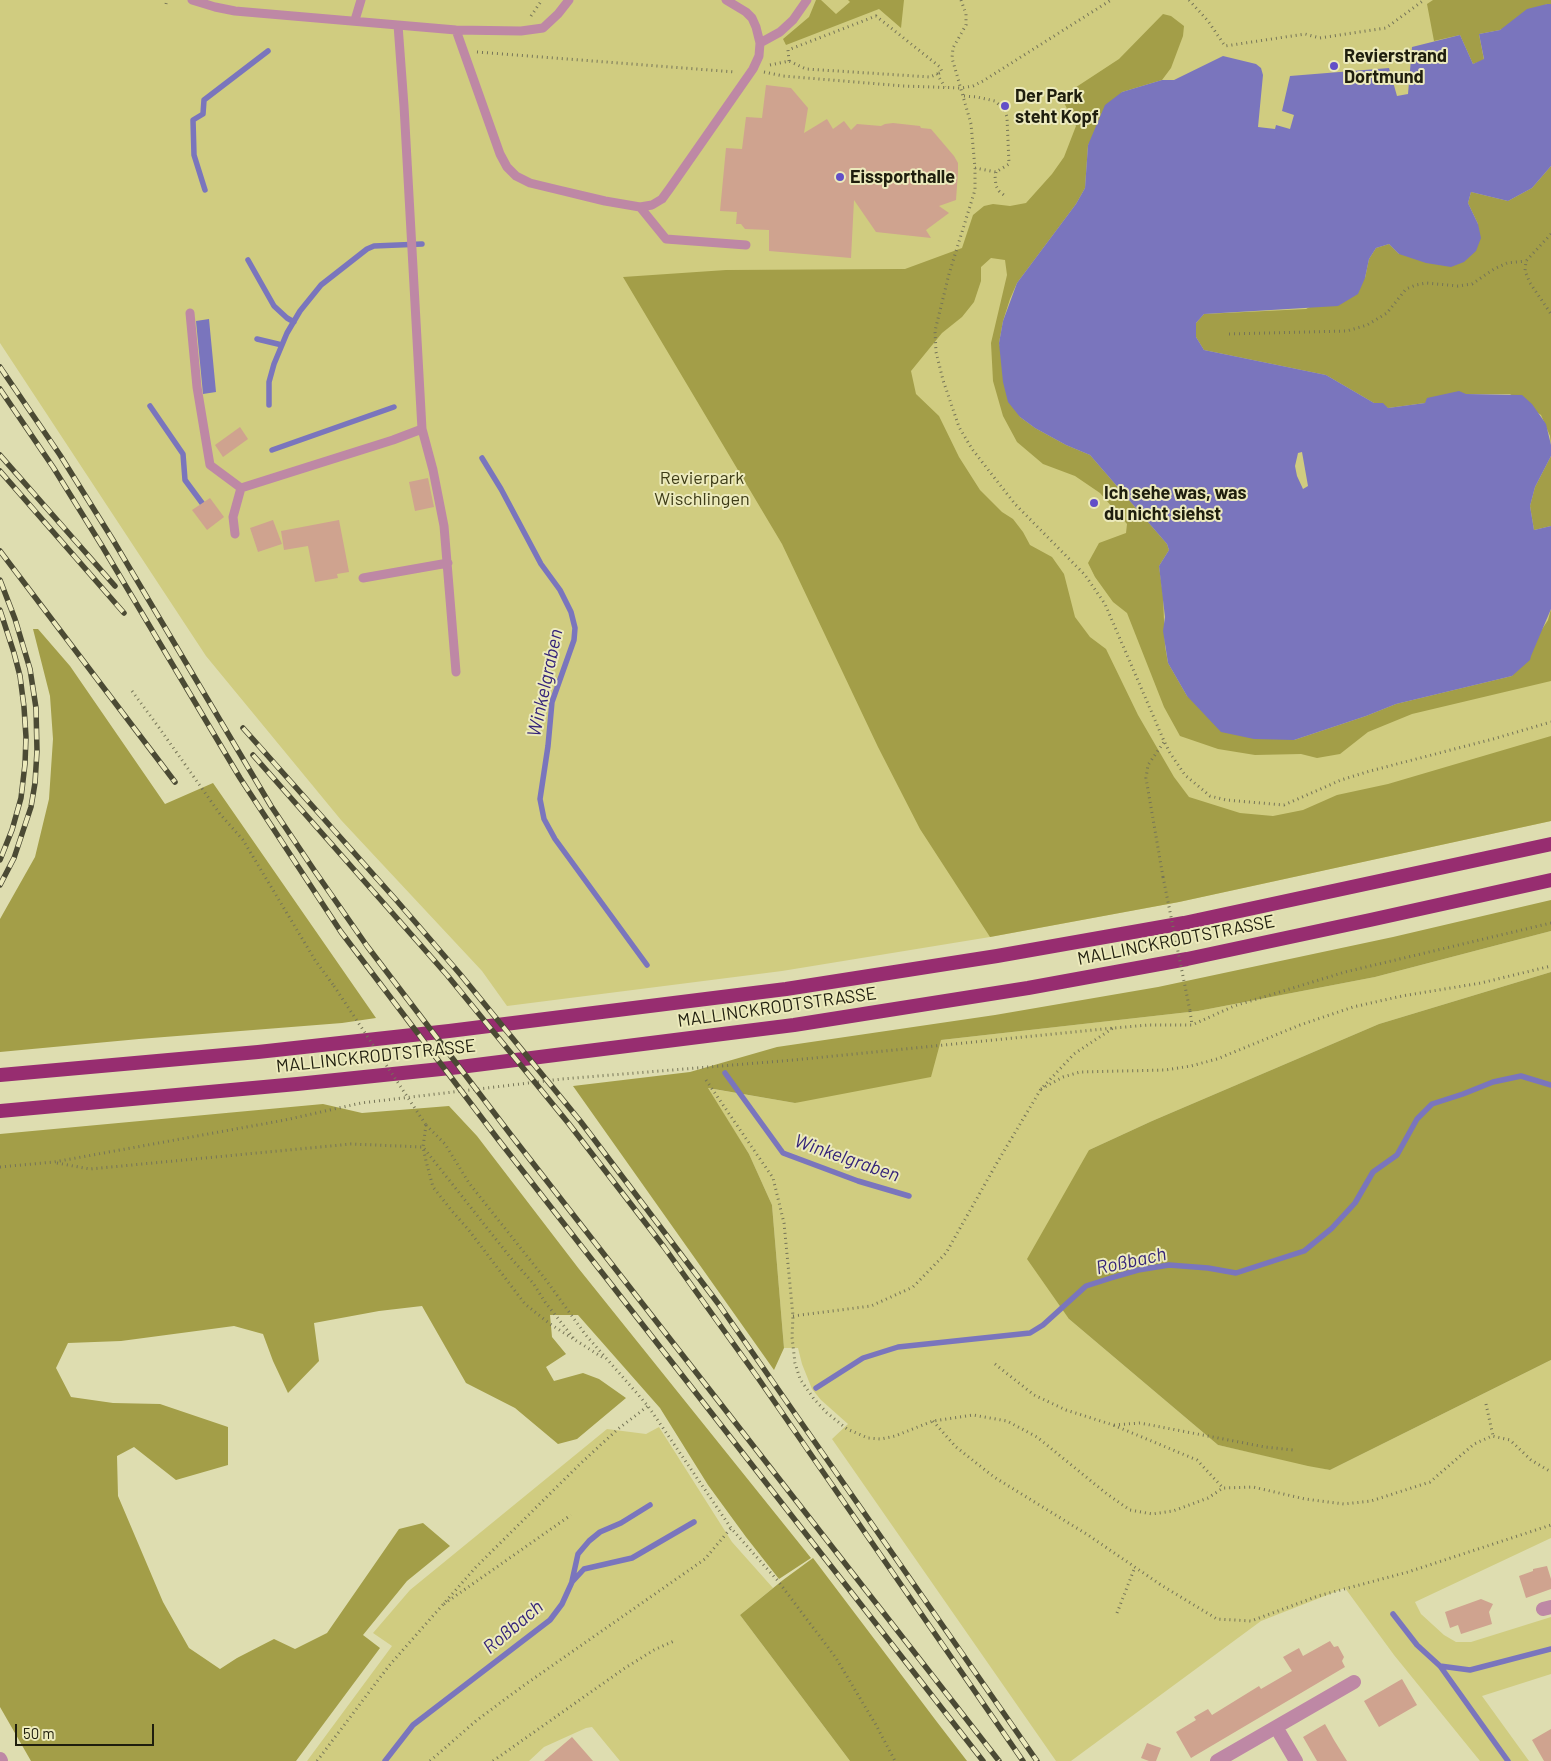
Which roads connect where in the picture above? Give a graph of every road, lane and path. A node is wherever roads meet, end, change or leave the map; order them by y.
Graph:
1 (192, 0) edge
2 (361, 0) edge
3 (569, 0) edge
4 (726, 0) edge
5 (807, 0) edge
6 (961, 0) edge
7 (1110, 0) edge
8 (1189, 0) edge
9 (1424, 0) edge
10 (355, 20) junction
11 (398, 25) junction
12 (456, 30) junction
13 (760, 43) junction
14 (464, 51) junction
15 (789, 61) junction
16 (753, 69) junction
17 (938, 74) junction
18 (945, 87) junction
19 (961, 88) junction
20 (964, 96) junction
21 (975, 168) junction
22 (996, 172) junction
23 (1005, 196) dead end
24 (640, 207) junction
25 (1551, 234) edge
26 (746, 245) dead end
27 (1526, 260) junction
28 (190, 313) dead end
29 (1551, 314) edge
30 (1229, 334) dead end
31 (422, 429) junction
32 (241, 488) junction
33 (236, 534) dead end
34 (448, 563) junction
35 (363, 578) dead end
36 (456, 672) dead end
37 (132, 691) dead end
38 (1551, 722) edge
39 (1164, 741) junction
40 (1551, 844) edge
41 (1551, 880) edge
42 (1551, 923) edge
43 (1551, 966) edge
44 (1192, 1025) junction
45 (1114, 1028) junction
46 (0, 1075) edge
47 (706, 1080) dead end
48 (1041, 1090) junction
49 (0, 1112) edge
50 (426, 1126) junction
51 (423, 1147) junction
52 (54, 1162) junction
53 (0, 1167) edge
54 (793, 1316) junction
55 (575, 1340) junction
56 (610, 1362) junction
57 (995, 1364) dead end
58 (1486, 1404) dead end
59 (648, 1406) junction
60 (933, 1421) junction
61 (1113, 1425) junction
62 (1493, 1436) junction
63 (1294, 1450) dead end
64 (1551, 1472) edge
65 (1223, 1488) junction
66 (570, 1515) dead end
67 (1551, 1525) edge
68 (731, 1528) junction
69 (1135, 1567) junction
70 (439, 1607) junction
71 (1117, 1613) dead end
72 (674, 1641) dead end
73 (1354, 1682) dead end
74 (1276, 1727) junction
75 (317, 1761) edge
76 (430, 1761) edge
77 (493, 1761) edge
78 (895, 1761) edge
79 (1217, 1761) edge
80 (1296, 1761) edge

1 - 10 lane
2 - 10 lane
3 - 12 lane
4 - 13 lane
5 - 13 lane
6 - 19 path
7 - 19 path
8 - 9 path
10 - 11 lane
11 - 12 lane
11 - 31 lane
12 - 14 lane
13 - 16 lane
14 - 16 path
14 - 24 lane
15 - 16 path
15 - 17 path
15 - 17 path
16 - 18 path
16 - 24 lane
17 - 18 path
18 - 19 path
19 - 20 path
20 - 21 path
20 - 22 path
21 - 22 path
21 - 39 path
22 - 23 path
24 - 26 lane
25 - 27 path
27 - 29 path
27 - 30 path
28 - 32 lane
31 - 32 lane
31 - 34 lane
32 - 33 lane
34 - 35 lane
34 - 36 lane
37 - 50 path, bridge
38 - 39 path
39 - 44 path, bridge
40 - 46 highway, MALLINCKRODTSTRASSE
41 - 49 highway, MALLINCKRODTSTRASSE
42 - 44 path
43 - 48 path
44 - 45 path
45 - 48 path
45 - 52 path
47 - 54 path
48 - 54 path
50 - 51 path
50 - 56 path
51 - 52 path
51 - 55 path
51 - 55 path
52 - 53 path
54 - 60 path
55 - 56 path
56 - 59 path
57 - 61 path
58 - 62 path
59 - 68 path
59 - 70 path
60 - 65 path
60 - 69 path
61 - 63 path
61 - 65 path
62 - 64 path
62 - 65 path
66 - 70 path
67 - 69 path
68 - 76 path
68 - 78 path
69 - 71 path
70 - 75 path
72 - 77 path
73 - 74 street
74 - 79 street
74 - 80 street

